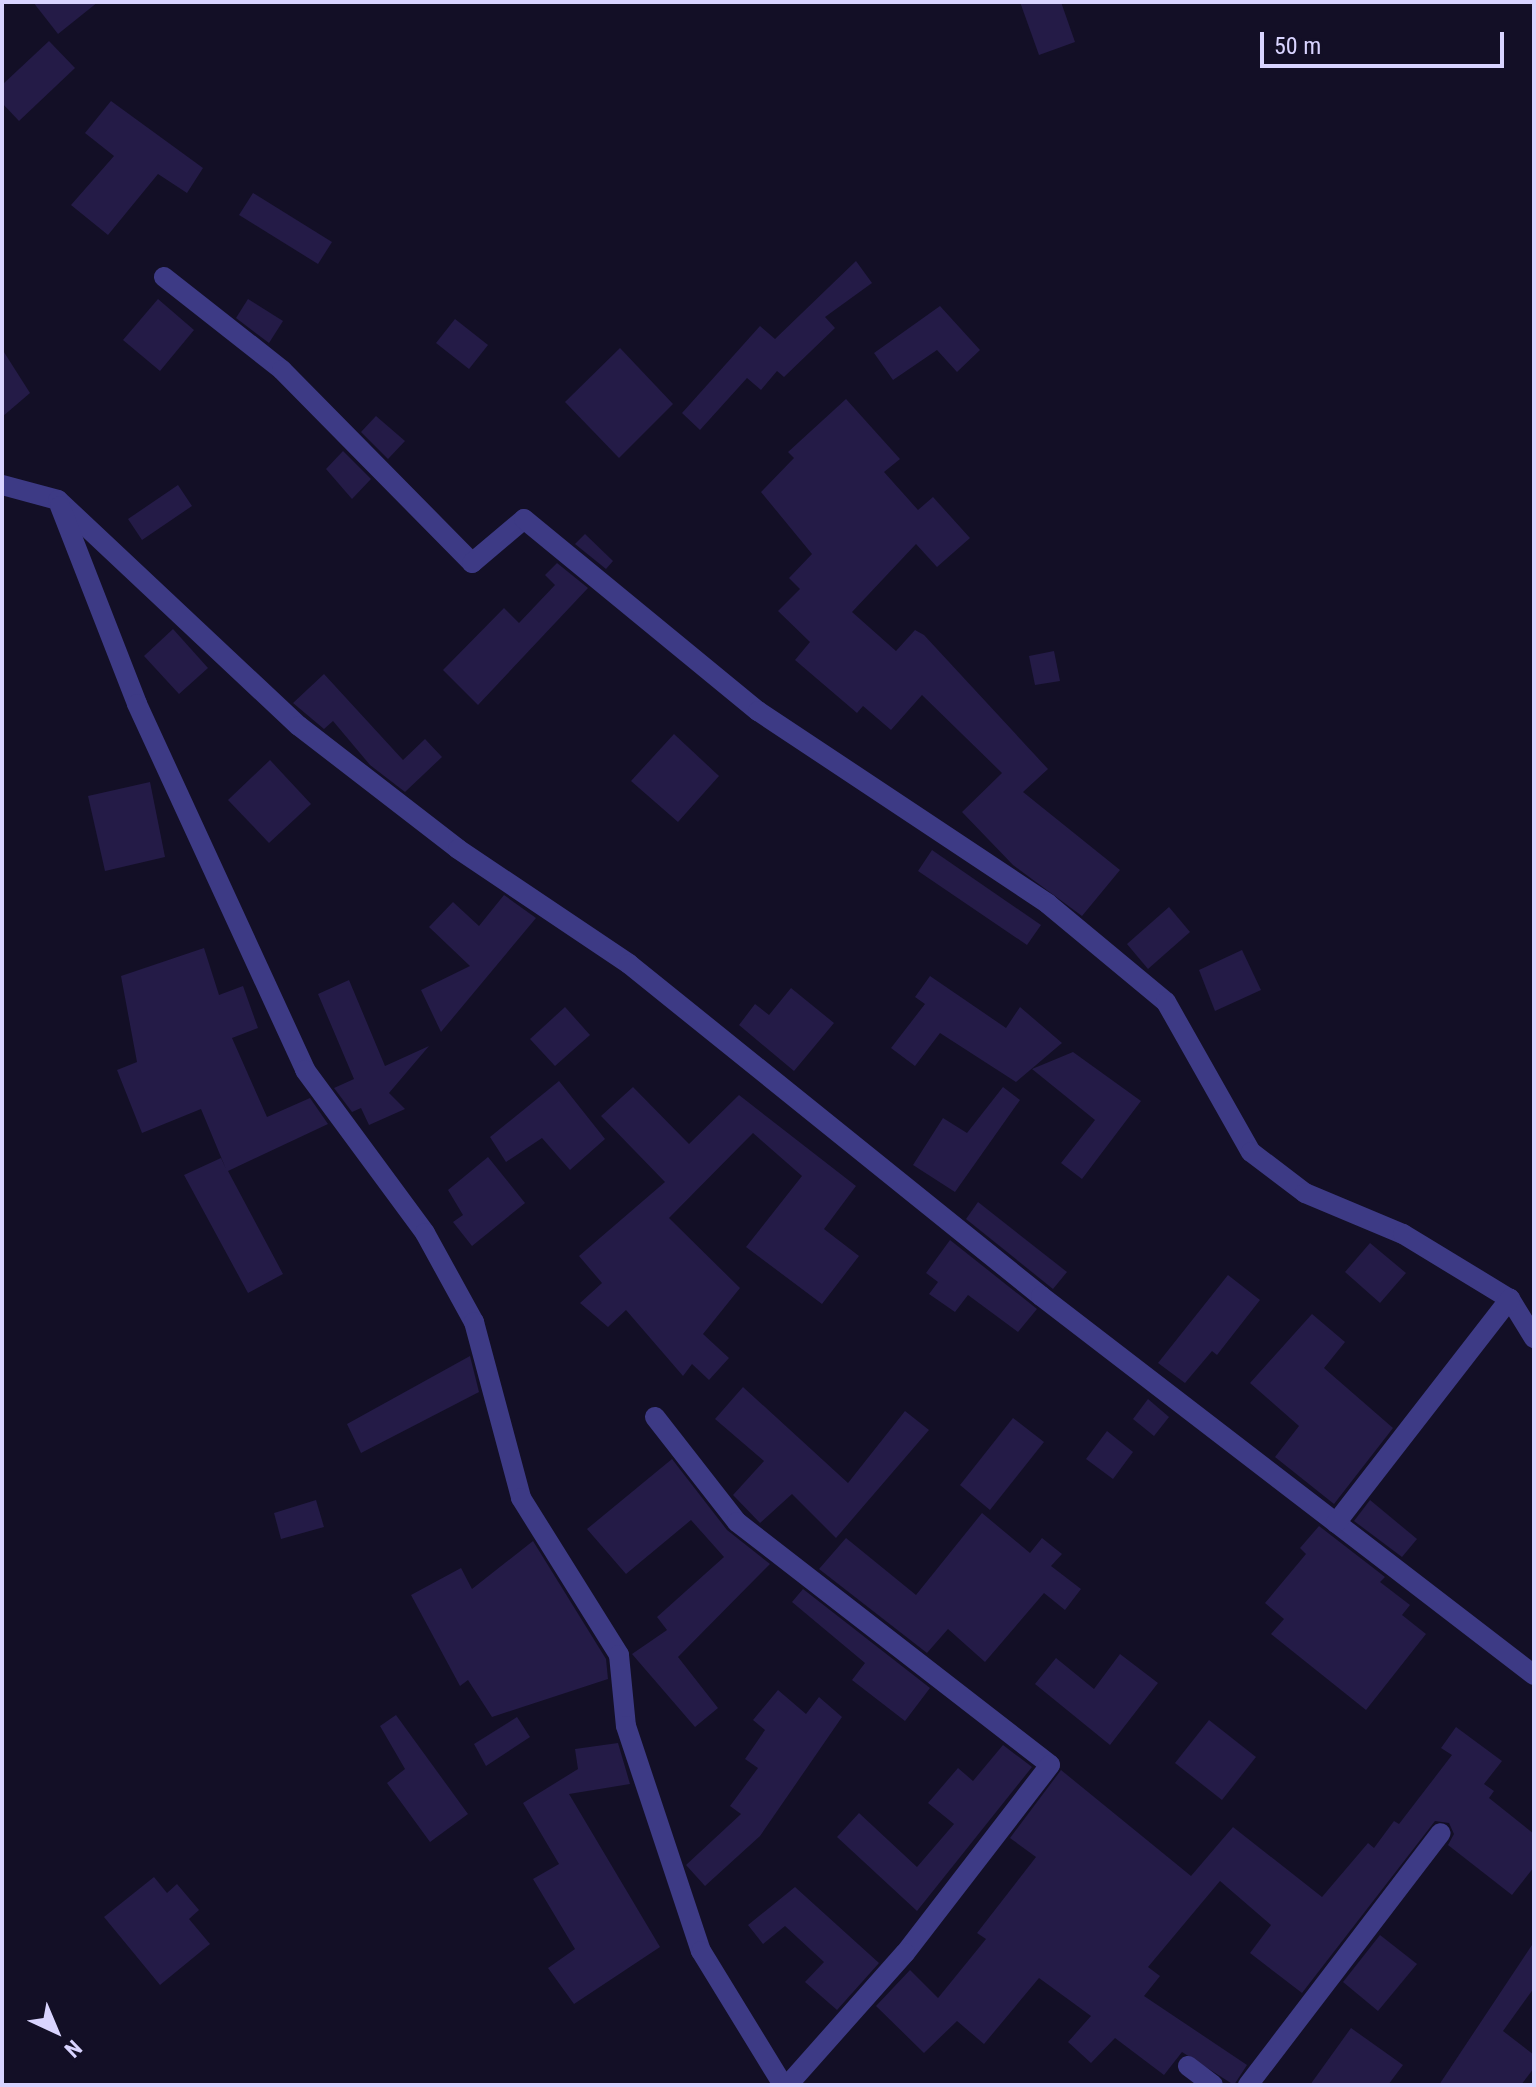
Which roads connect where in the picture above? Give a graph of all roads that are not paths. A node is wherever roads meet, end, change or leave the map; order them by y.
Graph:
1 (164, 277) dead end
2 (2, 485) edge
3 (58, 500) junction
4 (1510, 1299) junction
5 (1534, 1338) edge
6 (655, 1417) dead end
7 (1336, 1523) junction
8 (1534, 1675) edge
9 (1441, 1833) dead end
10 (1188, 2066) dead end
11 (786, 2085) edge
12 (1213, 2085) edge
13 (1248, 2085) edge

1 - 4 street
2 - 3 street
3 - 7 street
3 - 11 street
4 - 5 street
4 - 7 street
6 - 11 street
7 - 8 street
9 - 13 street
10 - 12 street

